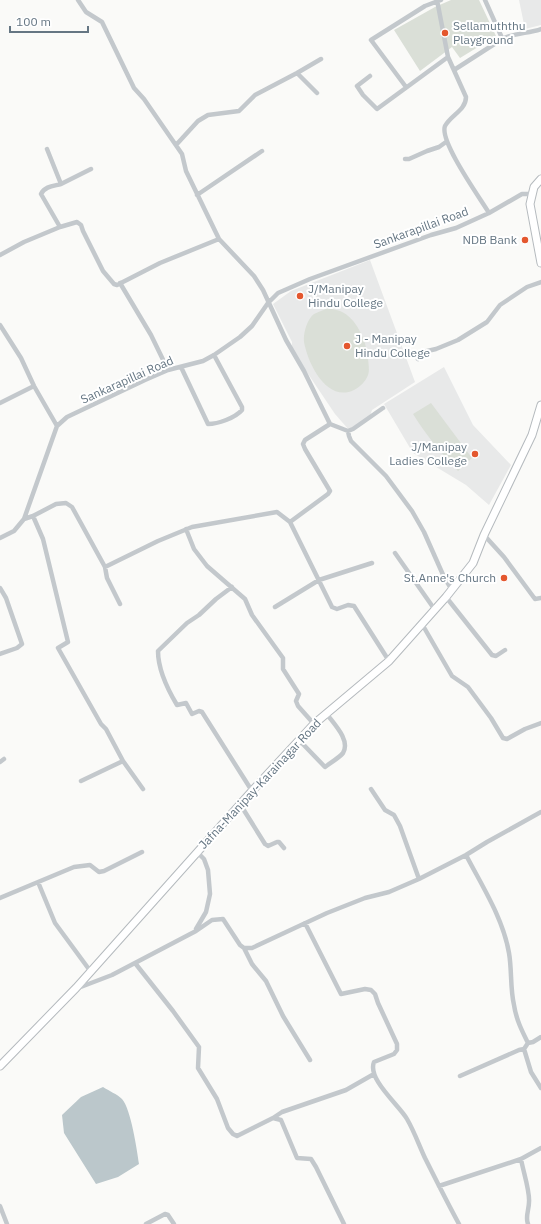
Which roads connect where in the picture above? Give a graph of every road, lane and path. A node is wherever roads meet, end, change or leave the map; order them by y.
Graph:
1 (78, 0) edge
2 (485, 0) edge
3 (439, 1) edge
4 (541, 29) edge
5 (502, 38) junction
6 (448, 57) junction
7 (321, 59) dead end
8 (454, 70) junction
9 (297, 73) junction
10 (370, 76) dead end
11 (406, 87) junction
12 (317, 93) dead end
13 (446, 142) junction
14 (176, 145) junction
15 (47, 149) dead end
16 (262, 151) dead end
17 (405, 159) dead end
18 (91, 169) dead end
19 (541, 179) edge
20 (61, 184) junction
21 (532, 194) junction
22 (197, 196) junction
23 (489, 213) junction
24 (60, 227) junction
25 (219, 239) junction
26 (0, 255) edge
27 (541, 263) edge
28 (541, 282) edge
29 (120, 283) junction
30 (268, 303) junction
31 (0, 325) edge
32 (214, 355) junction
33 (418, 359) dead end
34 (181, 367) junction
35 (168, 370) junction
36 (34, 386) junction
37 (0, 403) edge
38 (541, 405) edge
39 (383, 408) dead end
40 (330, 424) junction
41 (57, 426) junction
42 (348, 431) junction
43 (33, 516) junction
44 (24, 519) junction
45 (290, 522) junction
46 (186, 529) junction
47 (484, 535) junction
48 (0, 538) edge
49 (395, 553) dead end
50 (372, 563) dead end
51 (105, 567) junction
52 (318, 580) junction
53 (232, 587) junction
54 (0, 588) edge
55 (452, 590) junction
56 (446, 597) junction
57 (541, 598) edge
58 (120, 604) dead end
59 (275, 607) dead end
60 (435, 610) junction
61 (422, 624) junction
62 (505, 650) dead end
63 (0, 654) edge
64 (389, 661) junction
65 (326, 713) junction
66 (541, 723) edge
67 (314, 724) junction
68 (299, 740) junction
69 (123, 760) junction
70 (80, 781) dead end
71 (143, 789) dead end
72 (371, 789) dead end
73 (252, 791) junction
74 (240, 804) junction
75 (541, 812) edge
76 (284, 848) dead end
77 (142, 852) dead end
78 (197, 852) junction
79 (466, 855) junction
80 (419, 879) junction
81 (38, 882) junction
82 (0, 898) edge
83 (305, 923) junction
84 (196, 931) junction
85 (244, 948) junction
86 (135, 963) junction
87 (91, 972) junction
88 (76, 988) junction
89 (541, 1037) edge
90 (528, 1043) junction
91 (524, 1049) junction
92 (310, 1060) dead end
93 (0, 1066) edge
94 (374, 1074) junction
95 (460, 1076) dead end
96 (541, 1088) edge
97 (273, 1118) junction
98 (541, 1148) edge
99 (521, 1159) junction
100 (439, 1186) junction
101 (0, 1206) edge
102 (7, 1224) edge
103 (146, 1224) edge
104 (174, 1224) edge
105 (344, 1224) edge
106 (459, 1224) edge
107 (528, 1224) edge

1 - 14 street
2 - 5 street
3 - 6 street
3 - 11 street
4 - 5 street
5 - 8 street
6 - 8 street
6 - 11 street
7 - 9 street
8 - 13 street
9 - 12 street
9 - 14 street
10 - 11 street
13 - 17 street
13 - 23 street
14 - 22 street
15 - 20 street
16 - 22 street
18 - 20 street
19 - 21 main road
20 - 24 street
21 - 23 street, Sankarapillai Road
21 - 27 main road
22 - 25 street
23 - 30 street, Sankarapillai Road
24 - 26 street
24 - 29 street
25 - 29 street
25 - 30 street
28 - 33 street
29 - 35 street
30 - 32 street, Sankarapillai Road
30 - 40 street
31 - 36 street
32 - 34 street, Sankarapillai Road
32 - 34 street
34 - 35 street, Sankarapillai Road
35 - 41 street, Sankarapillai Road
36 - 37 street
36 - 41 street
38 - 47 main road, Jafna-Manipay-Karainagar Road
39 - 42 street
40 - 42 street
40 - 45 street
41 - 44 street
42 - 55 street
43 - 44 street
43 - 51 street
43 - 69 street
44 - 48 street
45 - 46 street
45 - 52 street
46 - 51 street
46 - 53 street
47 - 55 main road, Jafna-Manipay-Karainagar Road
47 - 57 street
49 - 60 street
50 - 52 street
51 - 58 street
52 - 59 street
52 - 64 street
53 - 67 street
53 - 73 street
54 - 63 street
55 - 56 main road, Jafna-Manipay-Karainagar Road
56 - 60 main road, Jafna-Manipay-Karainagar Road
56 - 62 street
60 - 61 main road, Jafna-Manipay-Karainagar Road
61 - 64 main road, Jafna-Manipay-Karainagar Road
61 - 66 street
64 - 65 main road, Jafna-Manipay-Karainagar Road
65 - 67 main road, Jafna-Manipay-Karainagar Road
65 - 68 street
67 - 68 main road, Jafna-Manipay-Karainagar Road
68 - 73 main road, Jafna-Manipay-Karainagar Road
69 - 70 street
69 - 71 street
72 - 80 street
73 - 74 main road, Jafna-Manipay-Karainagar Road
74 - 76 street
74 - 78 main road, Jafna-Manipay-Karainagar Road
75 - 79 street
77 - 81 street
78 - 84 street
78 - 87 main road, Jafna-Manipay-Karainagar Road
79 - 80 street
79 - 90 street
80 - 83 street
81 - 82 street
81 - 87 street
83 - 85 street
83 - 94 street
84 - 85 street
84 - 86 street
85 - 92 street
86 - 88 street
86 - 97 street
87 - 88 main road, Jafna-Manipay-Karainagar Road
88 - 93 main road, Jafna-Manipay-Karainagar Road
89 - 90 street
90 - 91 street
91 - 95 street
91 - 96 street
94 - 97 street
94 - 100 street
97 - 105 street
98 - 99 street
99 - 100 street
99 - 107 street
100 - 106 street
101 - 102 street
103 - 104 street

